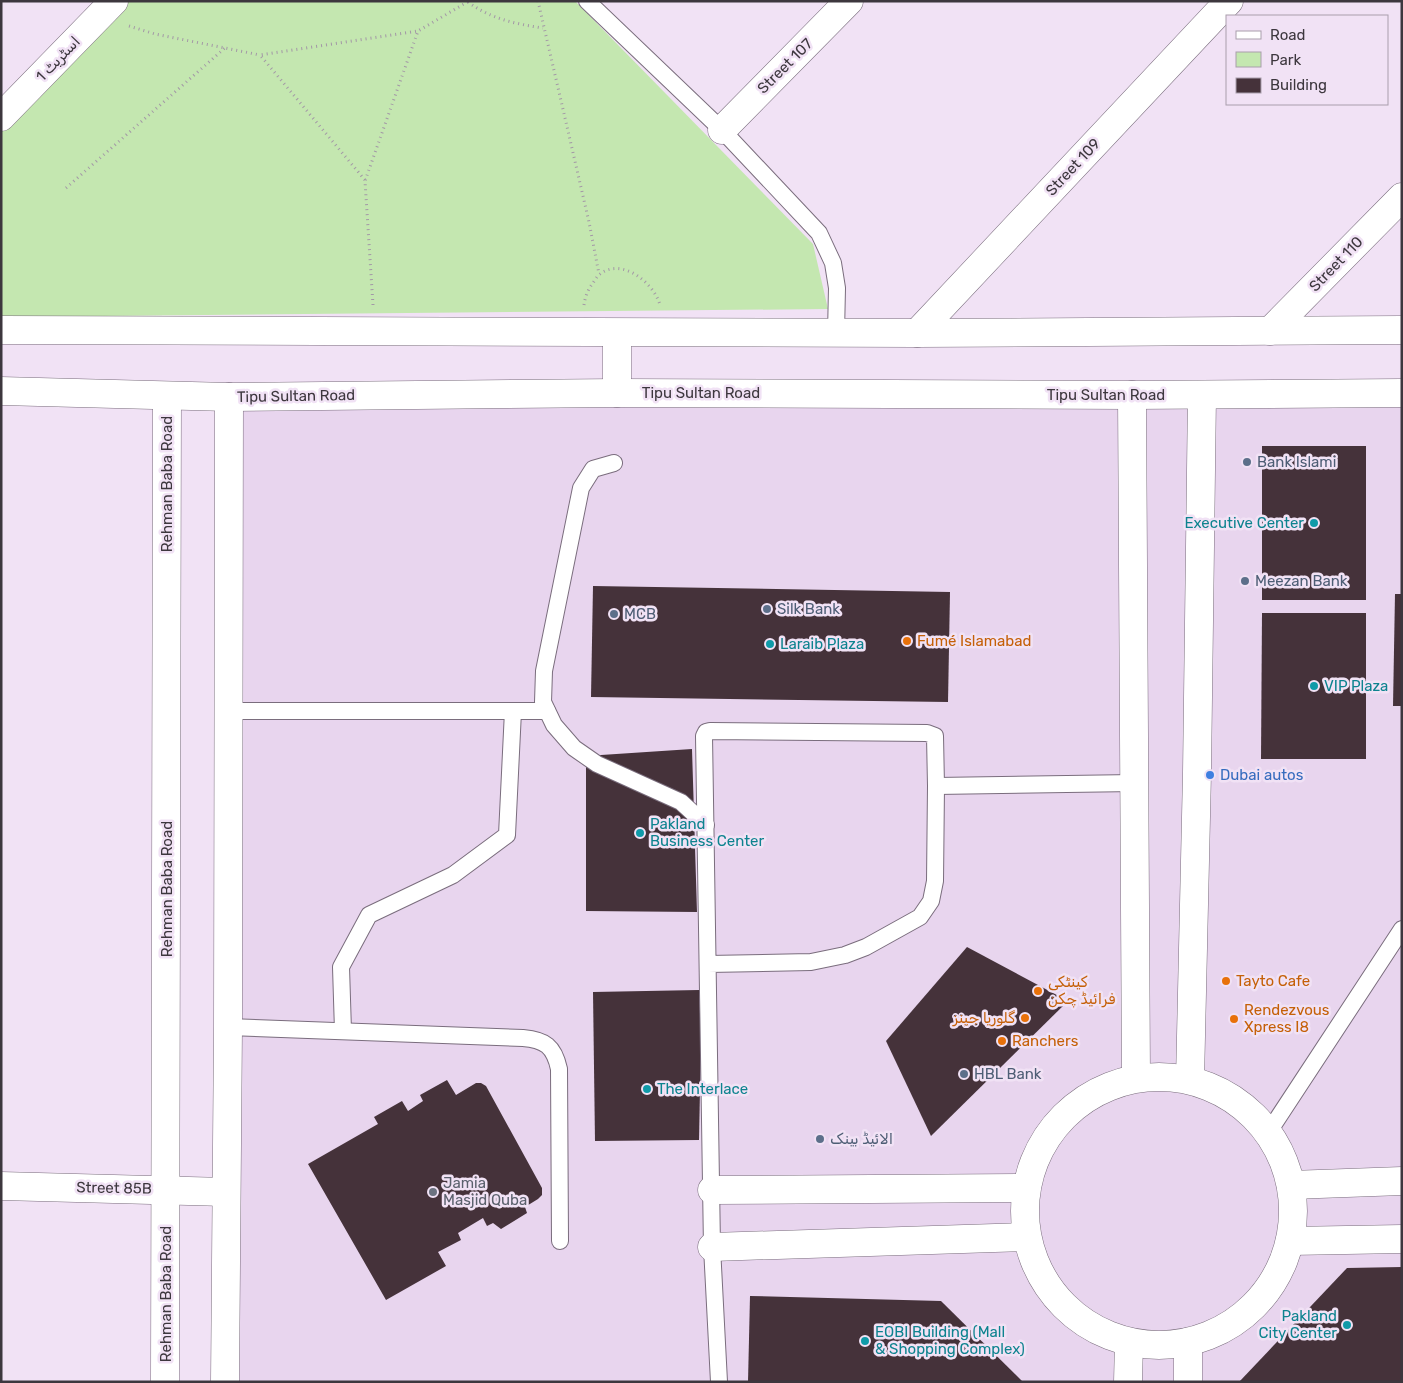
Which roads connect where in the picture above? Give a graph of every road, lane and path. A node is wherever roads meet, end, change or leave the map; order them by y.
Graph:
1 (114, 1) edge
2 (538, 1) edge
3 (587, 1) edge
4 (849, 1) edge
5 (1229, 1) edge
6 (468, 2) edge
7 (128, 26) dead end
8 (543, 28) junction
9 (418, 32) junction
10 (226, 47) junction
11 (260, 55) junction
12 (1, 117) edge
13 (722, 130) junction
14 (365, 181) junction
15 (66, 188) dead end
16 (1402, 197) edge
17 (599, 274) junction
18 (584, 311) dead end
19 (661, 311) dead end
20 (374, 313) dead end
21 (1, 330) edge
22 (1270, 330) junction
23 (1402, 330) edge
24 (617, 332) junction
25 (836, 333) junction
26 (917, 334) junction
27 (1, 391) edge
28 (617, 393) junction
29 (1402, 393) edge
30 (1132, 395) junction
31 (1202, 395) junction
32 (167, 396) junction
33 (229, 397) junction
34 (614, 463) dead end
35 (513, 710) junction
36 (228, 711) junction
37 (548, 711) junction
38 (1135, 783) junction
39 (936, 786) junction
40 (706, 824) junction
41 (1402, 929) edge
42 (708, 964) junction
43 (228, 1027) junction
44 (342, 1031) junction
45 (1136, 1078) junction
46 (1190, 1080) junction
47 (1268, 1133) junction
48 (1402, 1181) edge
49 (1291, 1185) junction
50 (1, 1186) edge
51 (1025, 1188) junction
52 (166, 1189) junction
53 (712, 1190) junction
54 (226, 1192) junction
55 (1026, 1237) junction
56 (1402, 1239) edge
57 (560, 1241) dead end
58 (1290, 1241) junction
59 (712, 1248) junction
60 (1128, 1342) junction
61 (1188, 1342) junction
62 (165, 1382) edge
63 (225, 1382) edge
64 (719, 1382) edge
65 (1128, 1382) edge
66 (1188, 1382) edge

1 - 12 street, اسٹریٹ 1
2 - 8 path
3 - 13 lane
4 - 13 street, Street 107
5 - 26 street, Street 109
6 - 8 path
6 - 9 path
7 - 10 path
8 - 17 path
9 - 11 path
9 - 14 path
10 - 11 path
10 - 15 path
11 - 14 path
13 - 25 lane
14 - 20 path
16 - 22 street, Street 110
17 - 18 path
17 - 19 path
21 - 24 street
22 - 23 street
22 - 26 street
24 - 25 street
24 - 28 street
25 - 26 street
27 - 32 street, Tipu Sultan Road
28 - 30 street, Tipu Sultan Road
28 - 33 street, Tipu Sultan Road
29 - 31 street, Tipu Sultan Road
30 - 31 street, Tipu Sultan Road
30 - 38 street
31 - 46 street
32 - 33 street, Tipu Sultan Road
32 - 52 street, Rehman Baba Road
33 - 36 street
34 - 37 lane
35 - 36 lane
35 - 37 lane
35 - 44 lane
36 - 43 street
37 - 40 lane
38 - 39 lane
38 - 45 street
39 - 40 lane
39 - 42 lane
40 - 42 lane
41 - 47 lane
42 - 53 lane
43 - 44 lane
43 - 54 street
44 - 57 lane
45 - 46 street
45 - 51 street
46 - 47 street
47 - 49 street
48 - 49 street
49 - 58 street
50 - 52 street, Street 85B
51 - 53 street
51 - 55 street
52 - 54 street, Street 85B
52 - 62 street, Rehman Baba Road
53 - 59 lane
54 - 63 street
55 - 59 street
55 - 60 street
56 - 58 street
58 - 61 street
59 - 64 lane
60 - 61 street
60 - 65 street
61 - 66 street

